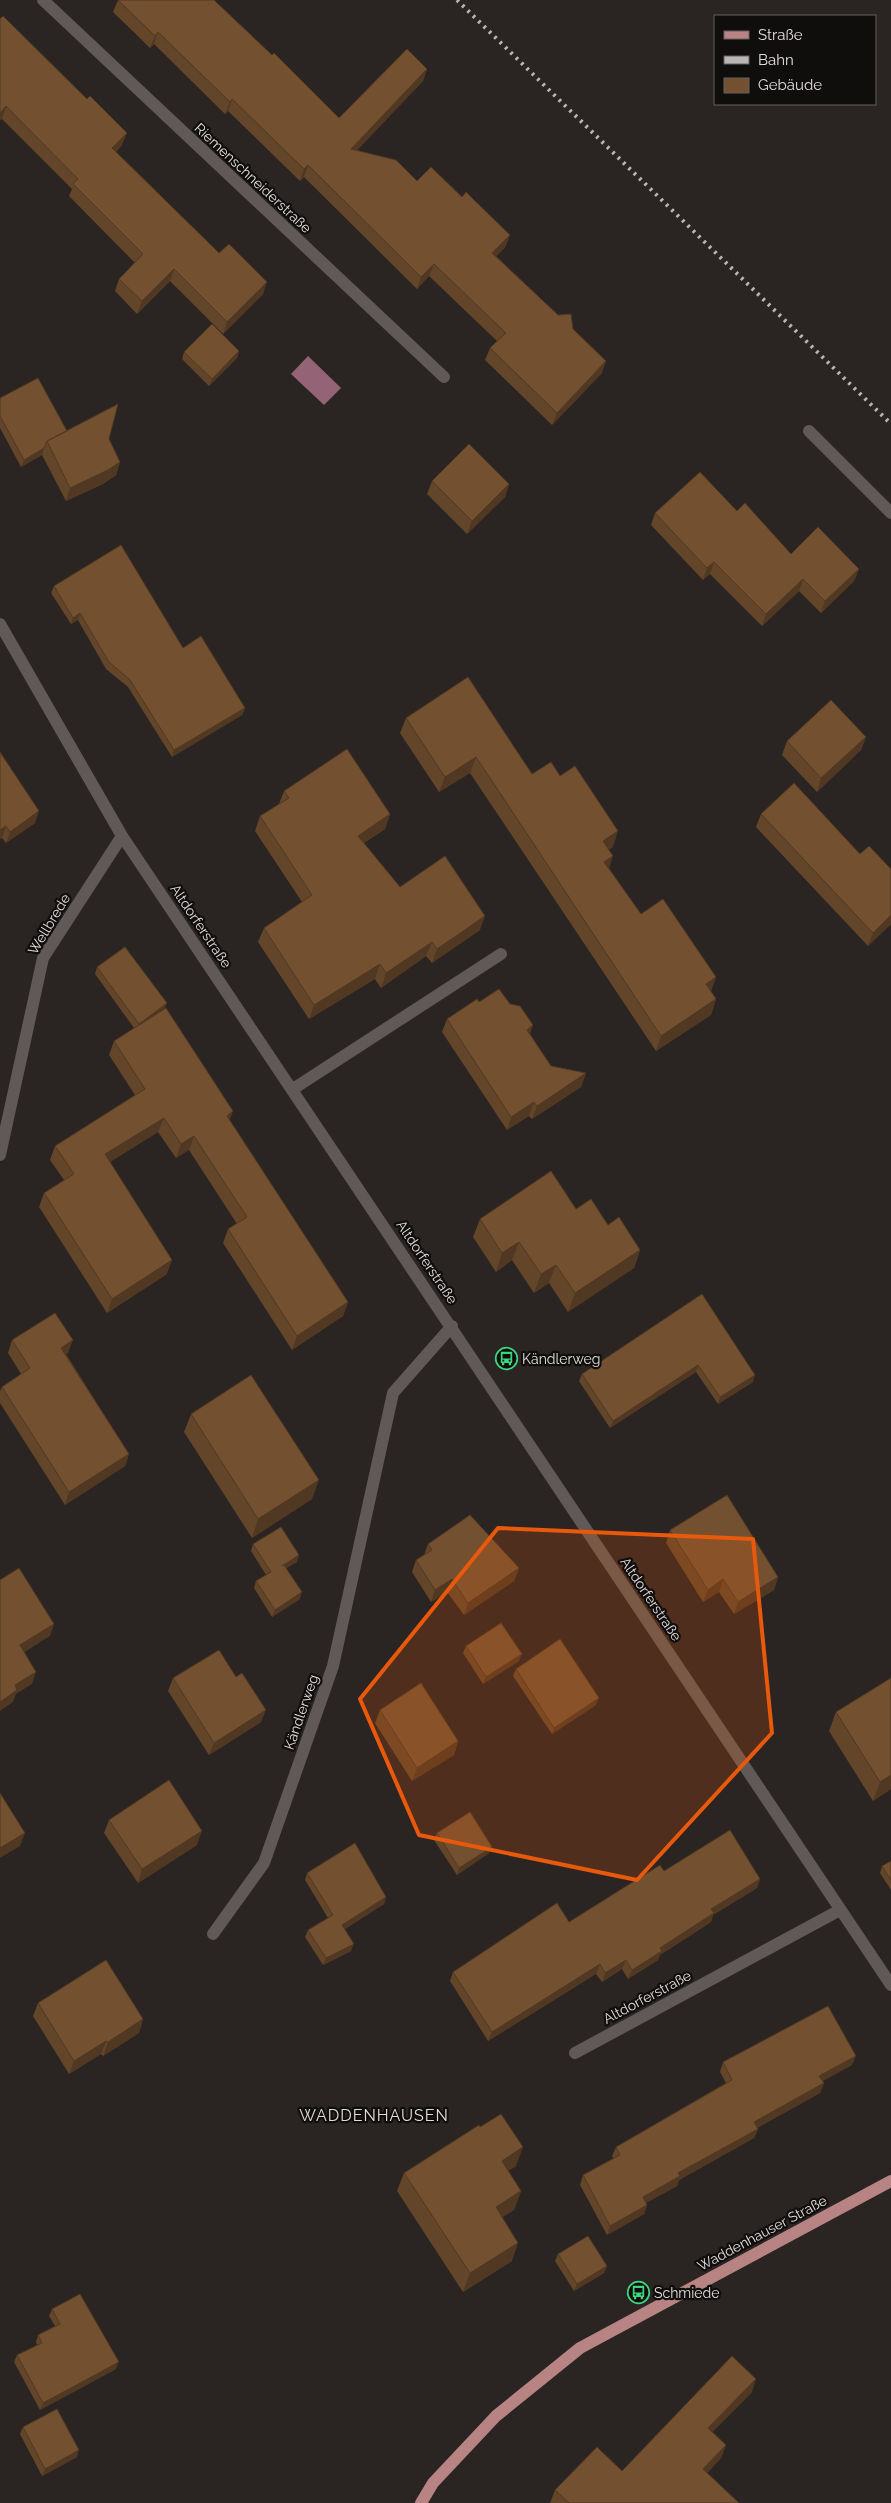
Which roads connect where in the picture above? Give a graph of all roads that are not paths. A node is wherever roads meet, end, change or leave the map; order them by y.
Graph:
1 (43, 0) edge
2 (444, 377) dead end
3 (809, 431) dead end
4 (891, 513) edge
5 (0, 624) edge
6 (122, 836) junction
7 (501, 954) dead end
8 (293, 1089) junction
9 (0, 1155) edge
10 (452, 1326) junction
11 (840, 1910) junction
12 (213, 1934) dead end
13 (891, 1985) edge
14 (575, 2053) dead end
15 (891, 2181) edge
16 (420, 2503) edge

1 - 2 street, Riemenschneiderstraße
3 - 4 street
5 - 6 street, Altdorferstraße
6 - 8 street, Altdorferstraße
6 - 9 street, Wellbrede
7 - 8 street
8 - 10 street, Altdorferstraße
10 - 11 street, Altdorferstraße
10 - 12 street, Kändlerweg
11 - 13 street, Altdorferstraße
11 - 14 street, Altdorferstraße
15 - 16 main road, Waddenhauser Straße

